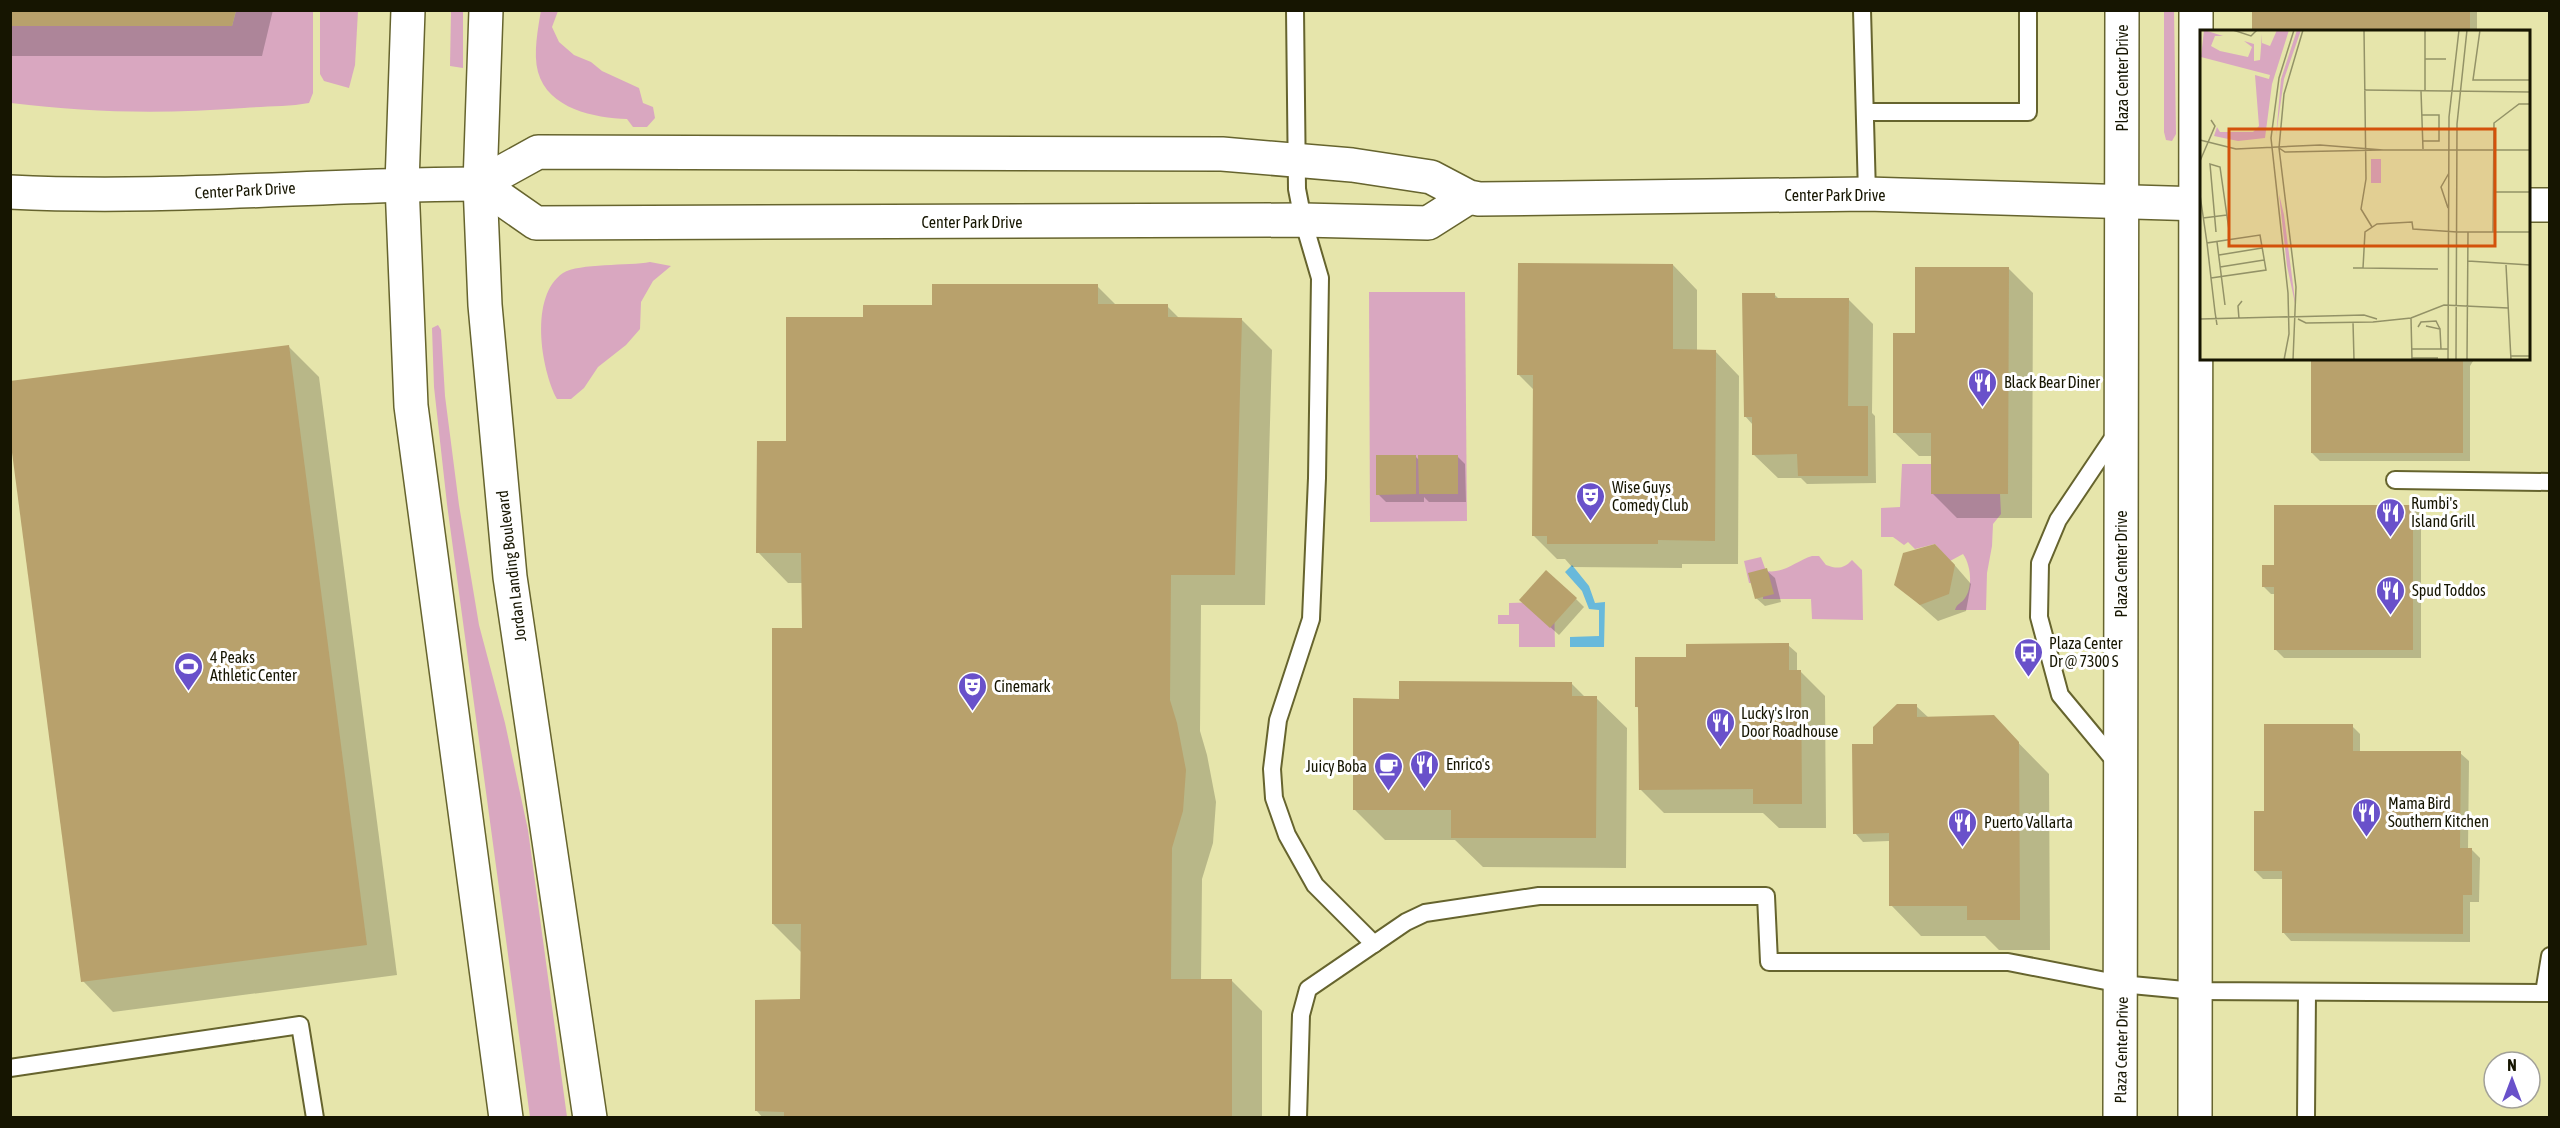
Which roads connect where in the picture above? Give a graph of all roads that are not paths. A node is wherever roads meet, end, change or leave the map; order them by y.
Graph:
1 (408, 10) edge
2 (486, 10) edge
3 (1295, 10) edge
4 (1862, 10) edge
5 (2028, 10) edge
6 (2122, 10) edge
7 (2196, 10) edge
8 (1865, 112) junction
9 (1296, 161) junction
10 (402, 184) junction
11 (480, 184) junction
12 (10, 192) edge
13 (1867, 195) junction
14 (1468, 197) junction
15 (2122, 202) junction
16 (2199, 204) edge
17 (2530, 205) edge
18 (2550, 205) edge
19 (1303, 220) junction
20 (2122, 423) junction
21 (2395, 480) dead end
22 (2550, 482) edge
23 (2120, 767) junction
24 (1374, 944) junction
25 (2550, 956) edge
26 (2121, 984) junction
27 (2195, 991) junction
28 (2307, 993) junction
29 (2547, 993) edge
30 (10, 1068) edge
31 (315, 1118) edge
32 (506, 1118) edge
33 (590, 1118) edge
34 (1298, 1118) edge
35 (2120, 1118) edge
36 (2195, 1118) edge
37 (2306, 1118) edge

1 - 10 street
2 - 11 street, Jordan Landing Boulevard
3 - 9 lane
4 - 8 lane
5 - 8 lane
6 - 15 street, Plaza Center Drive
7 - 16 street
8 - 13 lane
9 - 11 street, Center Park Drive
9 - 14 street, Center Park Drive
9 - 19 lane
10 - 11 street, Center Park Drive
10 - 12 street, Center Park Drive
10 - 32 street
11 - 19 street, Center Park Drive
11 - 33 street, Jordan Landing Boulevard
13 - 14 street, Center Park Drive
13 - 15 street, Center Park Drive
14 - 19 street, Center Park Drive
15 - 16 street, Center Park Drive
15 - 20 street, Plaza Center Drive
16 - 27 street
17 - 18 street
19 - 24 lane
20 - 23 street, Plaza Center Drive
20 - 23 lane
21 - 22 lane
23 - 26 street, Plaza Center Drive
24 - 26 lane
24 - 34 lane
25 - 29 lane
26 - 27 lane
26 - 35 street, Plaza Center Drive
27 - 28 lane
27 - 36 street
28 - 29 lane
28 - 37 lane
30 - 31 lane

